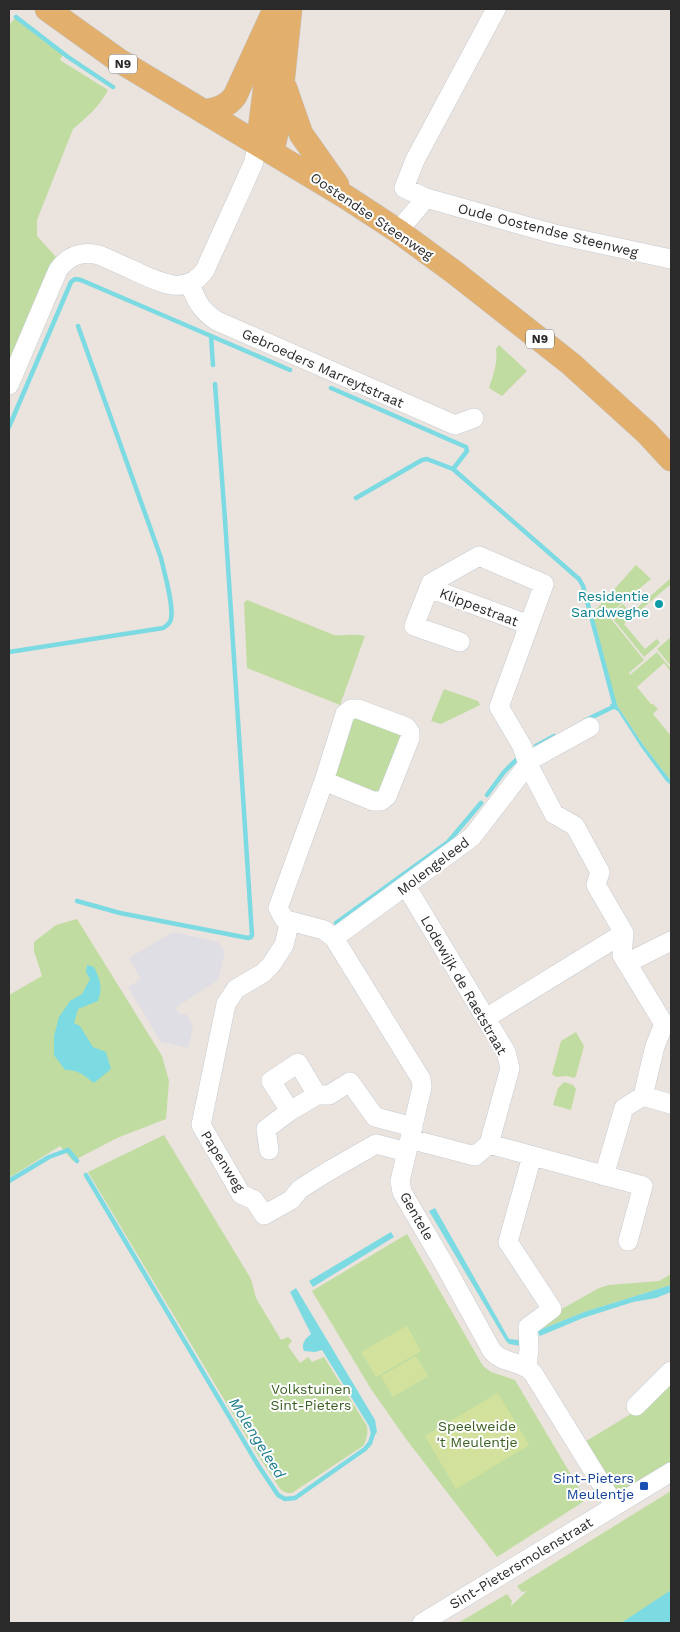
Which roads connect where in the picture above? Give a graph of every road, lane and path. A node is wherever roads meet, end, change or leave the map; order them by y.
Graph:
1 (47, 9) edge
2 (275, 9) edge
3 (290, 9) edge
4 (496, 9) edge
5 (283, 82) junction
6 (204, 112) junction
7 (261, 153) junction
8 (346, 197) junction
9 (426, 198) junction
10 (398, 231) junction
11 (671, 260) edge
12 (190, 284) junction
13 (9, 385) edge
14 (474, 418) dead end
15 (671, 459) edge
16 (429, 588) junction
17 (529, 625) junction
18 (460, 642) dead end
19 (590, 727) dead end
20 (528, 764) junction
21 (324, 781) junction
22 (406, 886) junction
23 (284, 915) junction
24 (624, 933) junction
25 (334, 938) junction
26 (671, 941) edge
27 (627, 963) junction
28 (486, 1018) junction
29 (317, 1095) junction
30 (643, 1096) junction
31 (671, 1104) edge
32 (290, 1111) junction
33 (410, 1139) junction
34 (489, 1144) junction
35 (269, 1150) dead end
36 (532, 1156) junction
37 (604, 1176) junction
38 (628, 1241) dead end
39 (527, 1367) junction
40 (671, 1372) edge
41 (636, 1406) dead end
42 (671, 1472) edge
43 (615, 1506) junction
44 (422, 1623) edge

1 - 6 main road, Oostendse Steenweg / N9
2 - 6 main road
2 - 7 main road
3 - 5 main road
4 - 9 street, Oude Oostendse Steenweg
5 - 7 main road
5 - 8 main road
6 - 7 main road, Oostendse Steenweg / N9
7 - 8 main road, Oostendse Steenweg / N9
7 - 12 street
8 - 10 main road, Oostendse Steenweg / N9
9 - 10 street
9 - 11 street, Oude Oostendse Steenweg
10 - 15 main road, Oostendse Steenweg / N9
12 - 13 street
12 - 14 street, Gebroeders Marreytstraat
16 - 17 street, Klippestraat
16 - 17 street, Klippestraat
16 - 18 street, Klippestraat
17 - 20 street, Klippestraat
19 - 20 street, Molengeleed
20 - 22 street, Molengeleed
20 - 24 street, Klippestraat
21 - 21 street
21 - 23 street
22 - 25 street, Molengeleed
22 - 28 street, Lodewijk de Raetstraat
23 - 25 street
23 - 33 street, Papenweg
24 - 27 street
24 - 28 street
25 - 33 street, Gentele
26 - 27 street
27 - 30 street
28 - 34 street, Lodewijk de Raetstraat
29 - 32 street
29 - 32 street
29 - 33 street
30 - 31 street
30 - 37 street
32 - 35 street
33 - 34 street
33 - 39 street, Gentele
34 - 36 street
36 - 37 street
36 - 39 street
37 - 38 street
39 - 43 street
40 - 41 street
42 - 43 street, Sint-Pietersmolenstraat
43 - 44 street, Sint-Pietersmolenstraat

